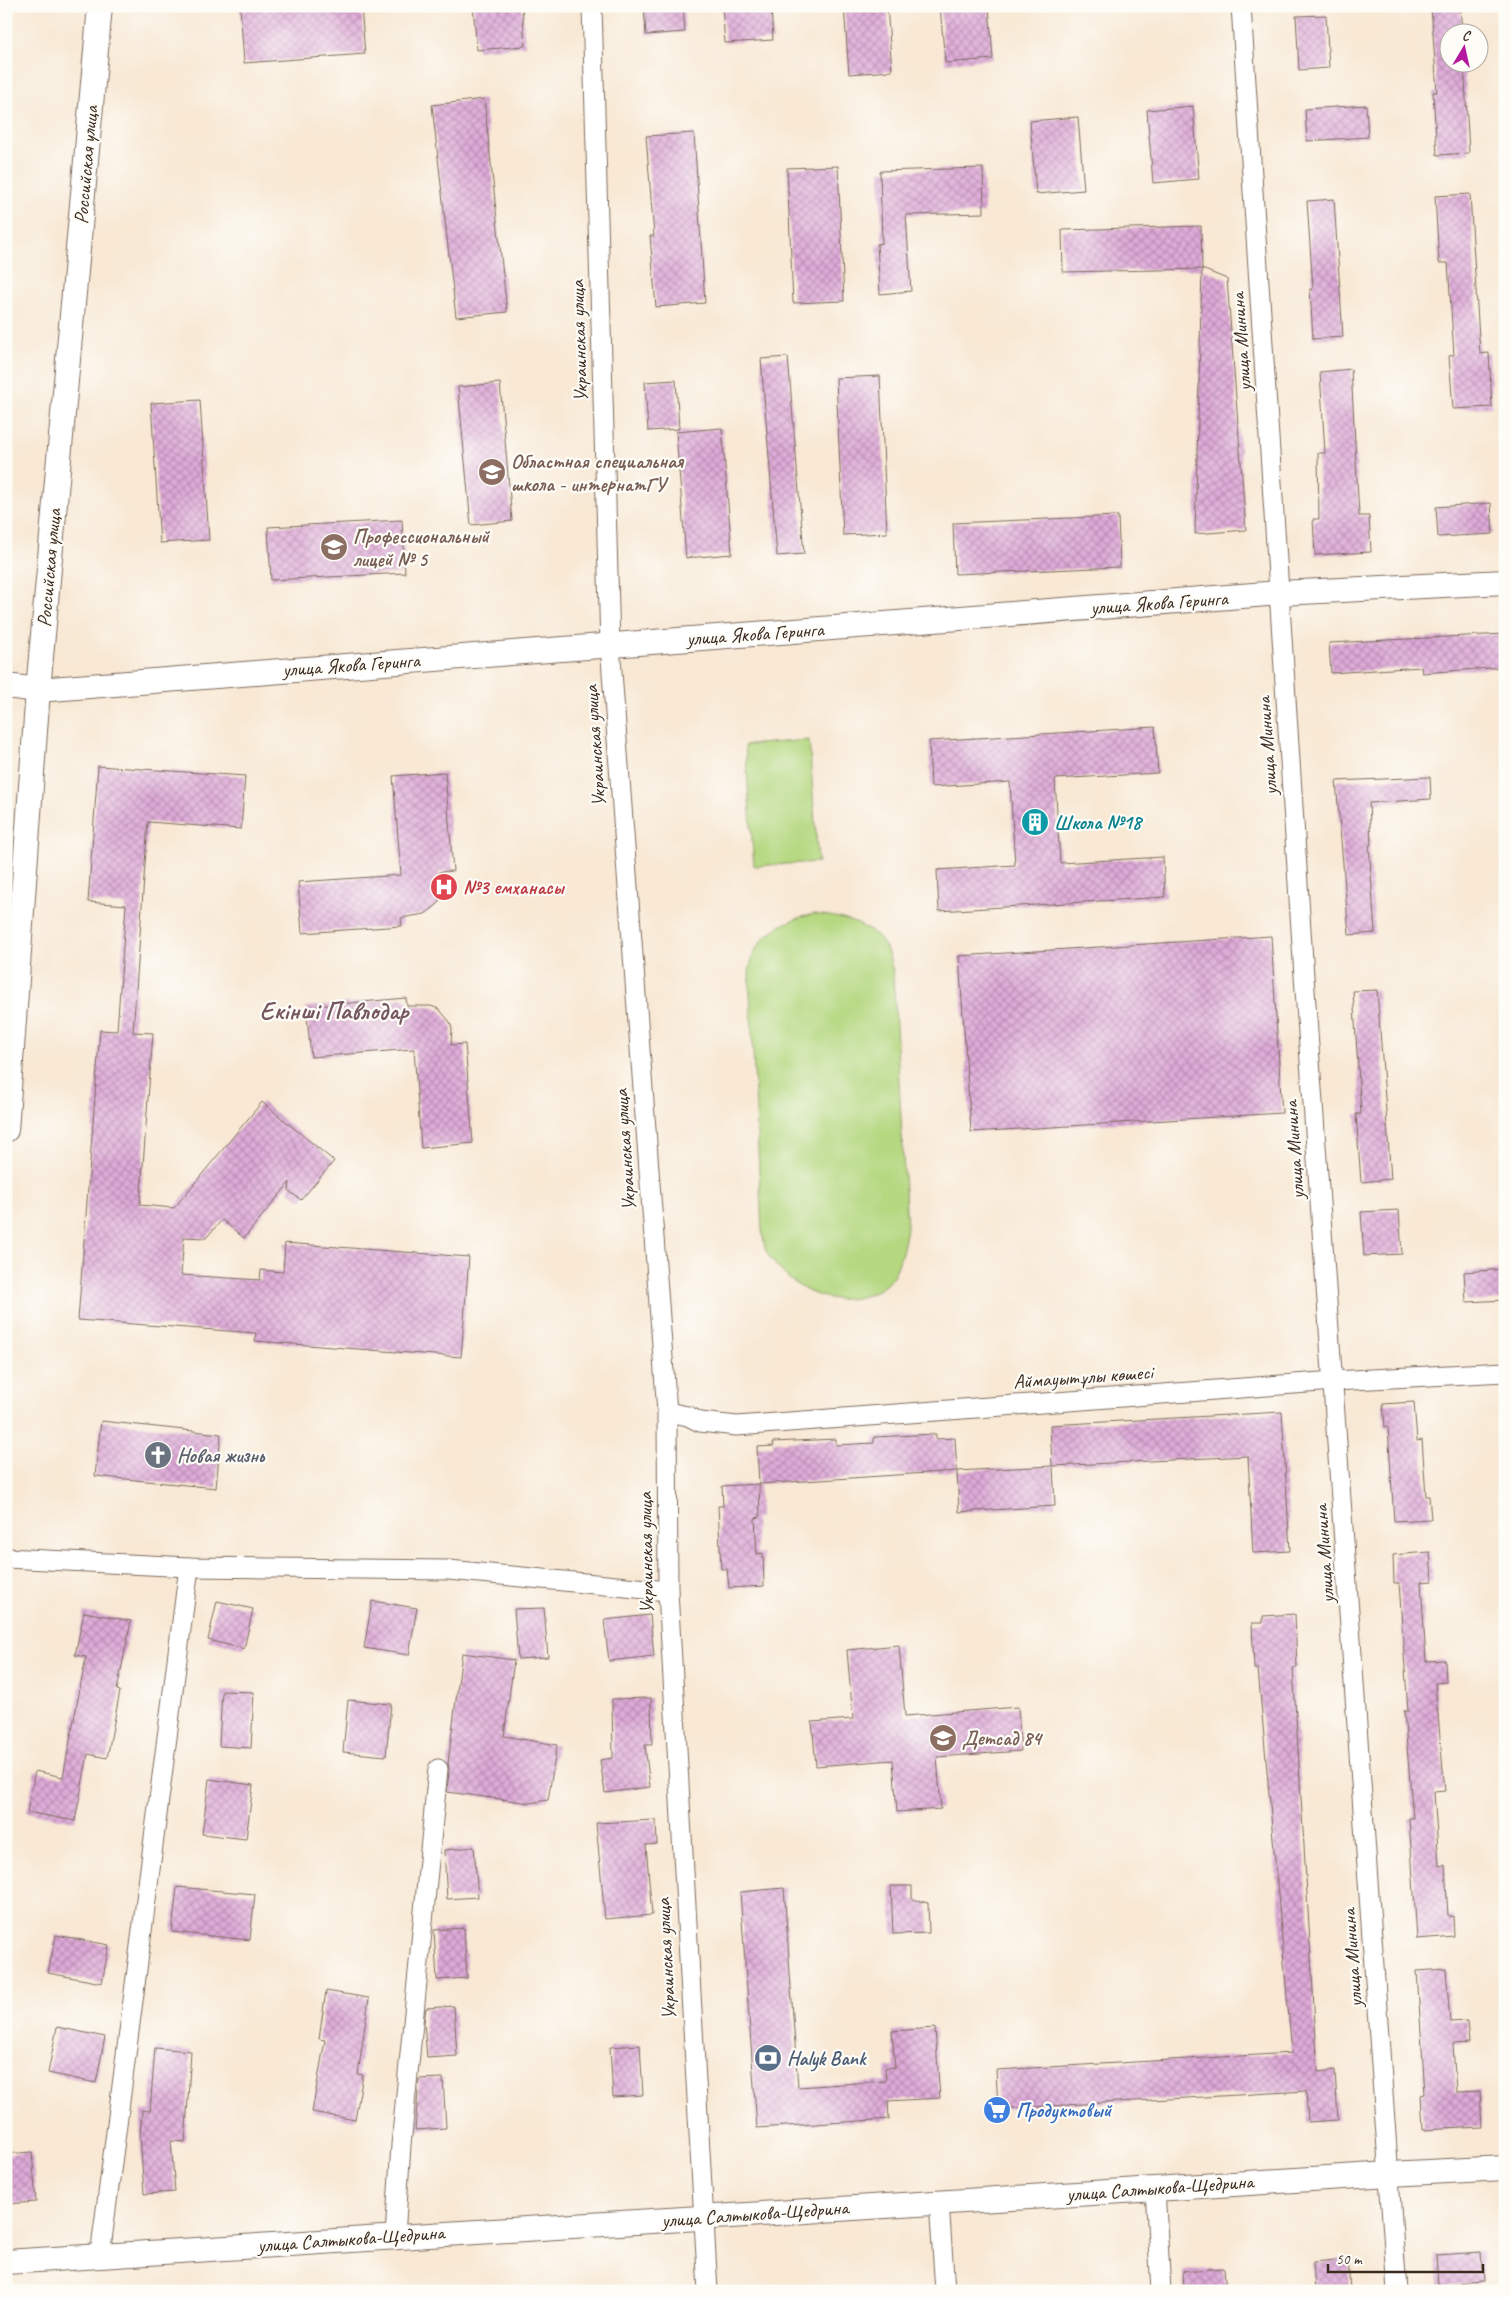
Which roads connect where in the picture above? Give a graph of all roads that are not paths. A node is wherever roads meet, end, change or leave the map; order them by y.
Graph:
1 (100, 6) edge
2 (592, 6) edge
3 (1241, 6) edge
4 (1505, 582) edge
5 (1280, 593) junction
6 (610, 645) junction
7 (6, 686) edge
8 (38, 690) junction
9 (6, 1130) edge
10 (1505, 1372) edge
11 (1334, 1381) junction
12 (667, 1412) junction
13 (6, 1558) edge
14 (189, 1567) junction
15 (668, 1591) junction
16 (438, 1769) dead end
17 (1505, 2168) edge
18 (1390, 2174) junction
19 (1155, 2188) junction
20 (940, 2202) junction
21 (703, 2218) junction
22 (395, 2236) junction
23 (100, 2256) junction
24 (6, 2262) edge
25 (708, 2291) edge
26 (945, 2291) edge
27 (1161, 2291) edge
28 (1397, 2291) edge

1 - 8 street, Российская улица
2 - 6 street, Украинская улица
3 - 5 street, улица Минина
4 - 5 street, улица Якова Геринга
5 - 6 street, улица Якова Геринга
5 - 11 street, улица Минина
6 - 8 street, улица Якова Геринга
6 - 12 street, Украинская улица
7 - 8 street, улица Якова Геринга
8 - 9 street, Российская улица
10 - 11 street, Аймауытұлы көшесі
11 - 12 street, Аймауытұлы көшесі
11 - 18 street, улица Минина
12 - 15 street, Украинская улица
13 - 14 street
14 - 15 street
14 - 23 street
15 - 21 street, Украинская улица
16 - 22 street
17 - 18 street, улица Салтыкова-Щедрина
18 - 19 street, улица Салтыкова-Щедрина
18 - 28 street, улица Минина
19 - 20 street, улица Салтыкова-Щедрина
19 - 27 street
20 - 21 street, улица Салтыкова-Щедрина
20 - 26 street
21 - 22 street, улица Салтыкова-Щедрина
21 - 25 street, Украинская улица
22 - 23 street, улица Салтыкова-Щедрина
23 - 24 street, улица Салтыкова-Щедрина

